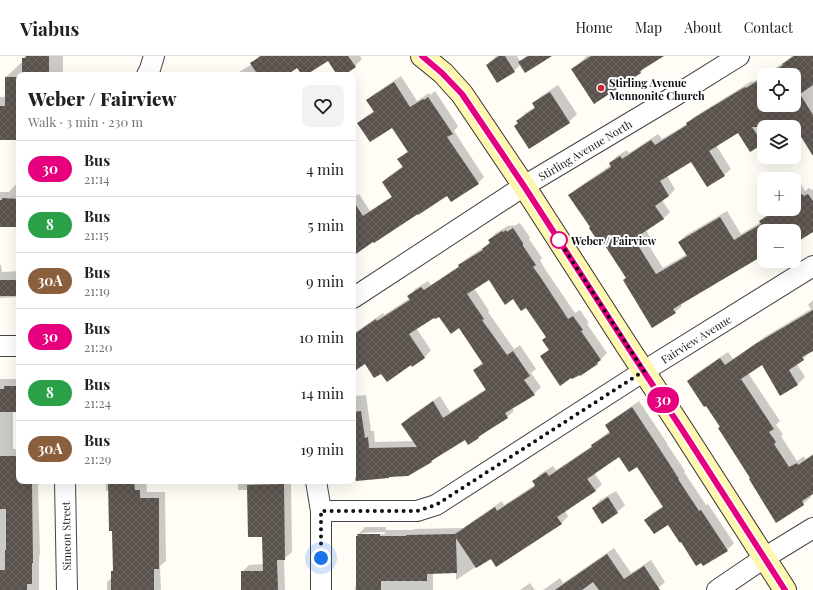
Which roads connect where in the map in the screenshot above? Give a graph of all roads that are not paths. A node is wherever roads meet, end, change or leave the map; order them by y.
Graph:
1 (154, 56) edge
2 (422, 56) edge
3 (739, 56) edge
4 (148, 72) edge
5 (524, 186) junction
6 (813, 266) edge
7 (356, 296) edge
8 (0, 346) edge
9 (16, 346) edge
10 (644, 371) junction
11 (65, 484) edge
12 (316, 484) edge
13 (321, 511) junction
14 (813, 528) edge
15 (764, 558) junction
16 (67, 590) edge
17 (321, 590) edge
18 (717, 590) edge
19 (785, 590) edge

1 - 4 street
2 - 5 main road
3 - 5 street, Stirling Avenue North
5 - 7 street, Stirling Avenue North
5 - 10 main road
6 - 10 street, Fairview Avenue
8 - 9 street
10 - 13 street, Fairview Avenue
10 - 15 main road
11 - 16 street, Simeon Street
12 - 13 street
13 - 17 street
14 - 15 street
15 - 18 street
15 - 19 main road

